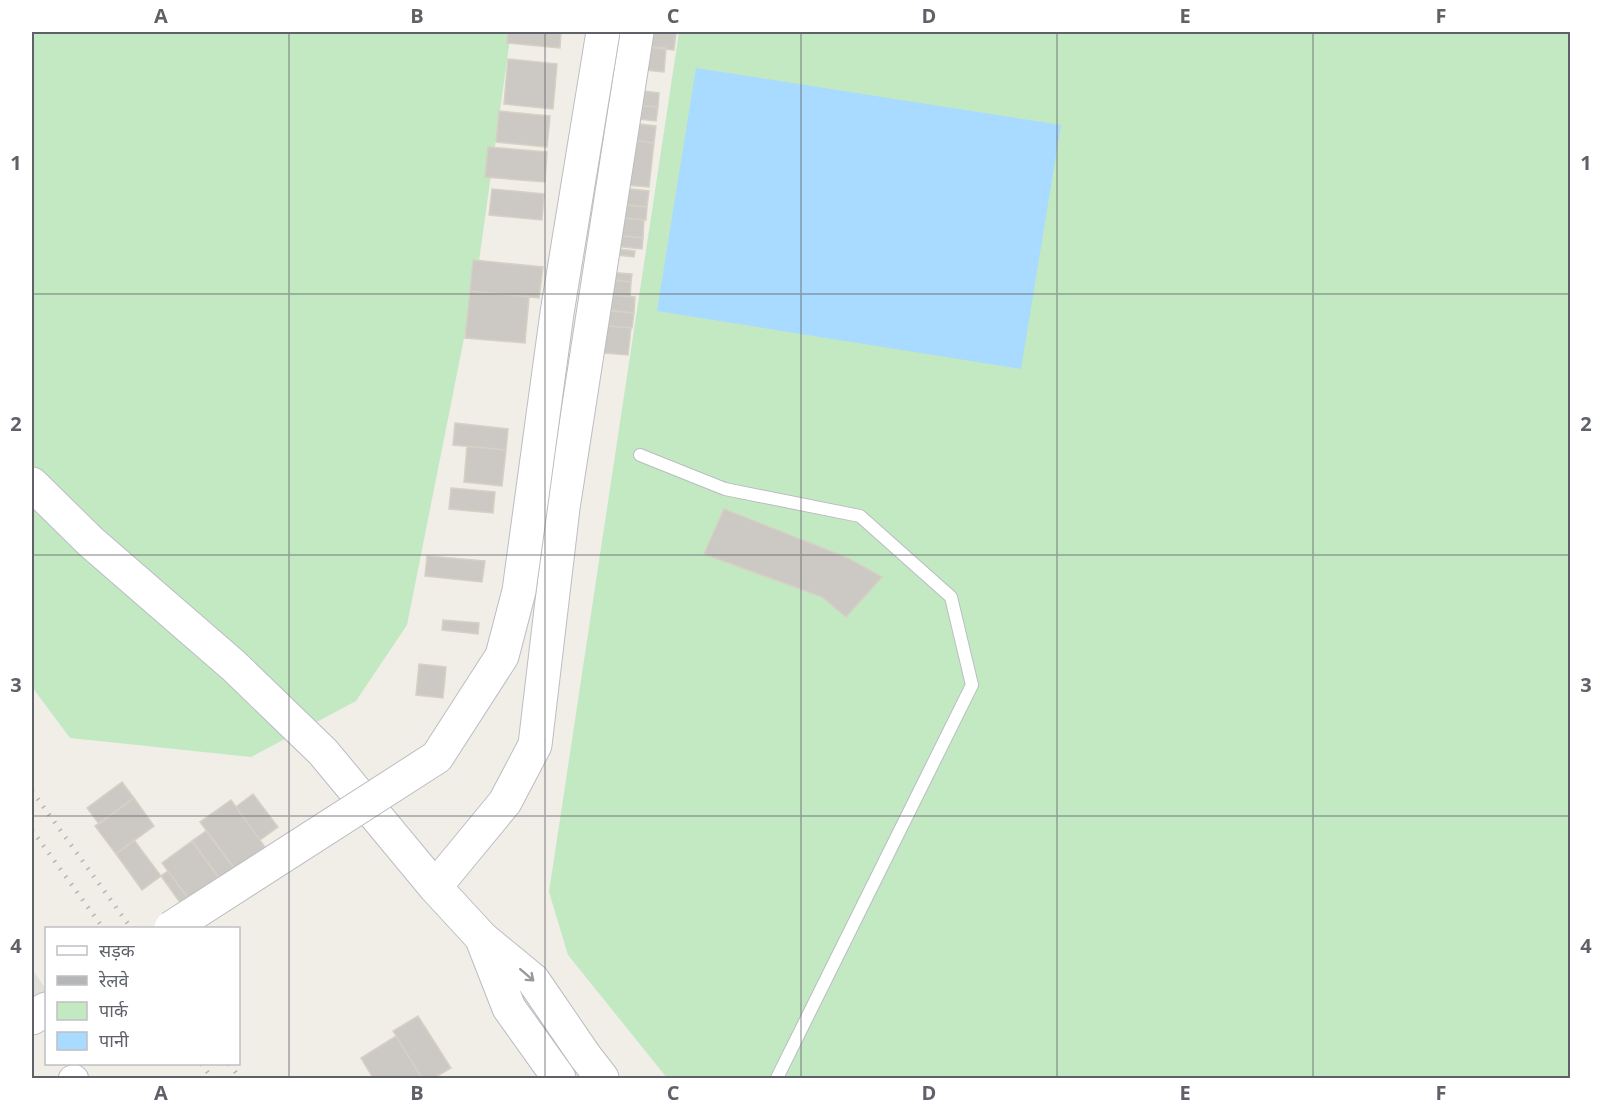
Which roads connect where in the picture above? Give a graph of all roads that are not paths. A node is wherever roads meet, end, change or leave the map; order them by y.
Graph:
1 (603, 32) edge
2 (637, 32) edge
3 (640, 455) dead end
4 (32, 484) edge
5 (435, 887) junction
6 (173, 927) edge
7 (482, 938) junction
8 (45, 1009) edge
9 (32, 1018) edge
10 (71, 1078) edge
11 (76, 1078) edge
12 (559, 1078) edge
13 (602, 1078) edge
14 (777, 1078) edge

1 - 6 street, bridge
2 - 5 street
3 - 14 lane
4 - 5 street
5 - 7 street
7 - 12 street
7 -> 13 street
8 - 9 street
10 - 11 street

